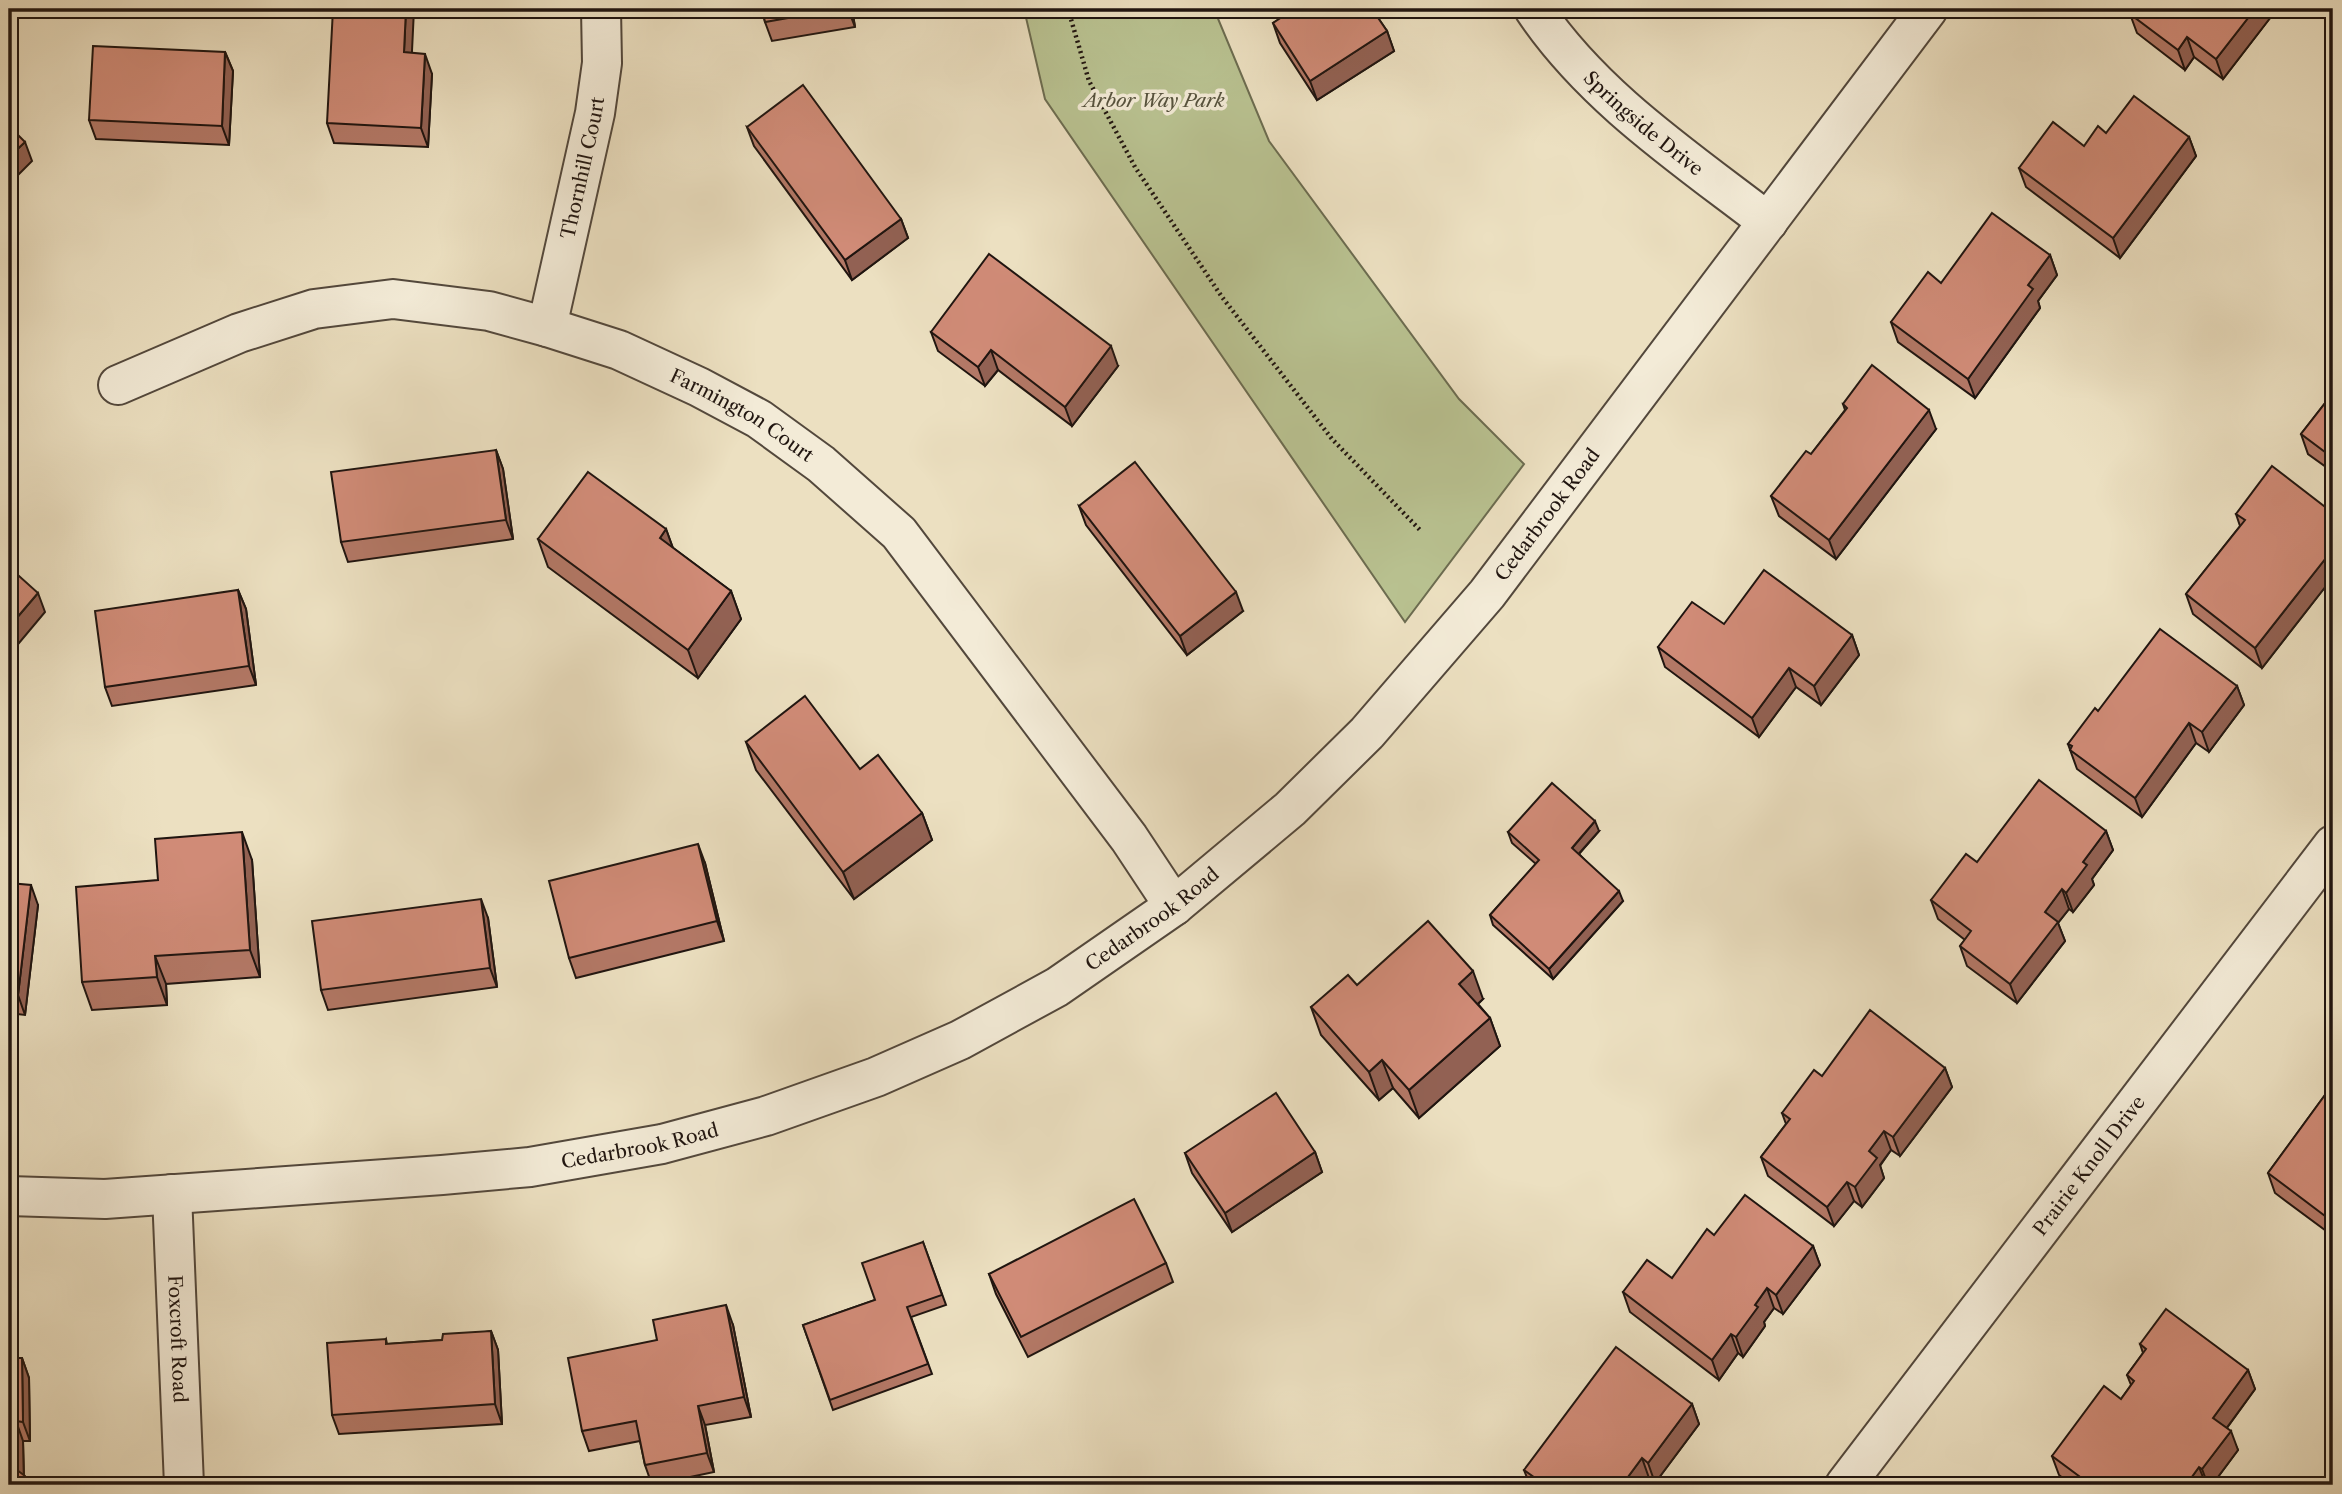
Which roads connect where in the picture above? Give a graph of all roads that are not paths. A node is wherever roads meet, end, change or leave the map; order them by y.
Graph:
1 (601, 9) edge
2 (1534, 9) edge
3 (1928, 9) edge
4 (1768, 222) junction
5 (547, 327) junction
6 (118, 385) dead end
7 (2333, 845) edge
8 (1174, 906) junction
9 (172, 1194) junction
10 (9, 1196) edge
11 (184, 1485) edge
12 (1845, 1485) edge

1 - 5 street, Thornhill Court
2 - 4 street, Springside Drive
3 - 4 street, Cedarbrook Road
4 - 8 street, Cedarbrook Road
5 - 6 street, Farmington Court
5 - 8 street, Farmington Court
7 - 12 street, Prairie Knoll Drive
8 - 9 street, Cedarbrook Road
9 - 10 street, Cedarbrook Road
9 - 11 street, Foxcroft Road

